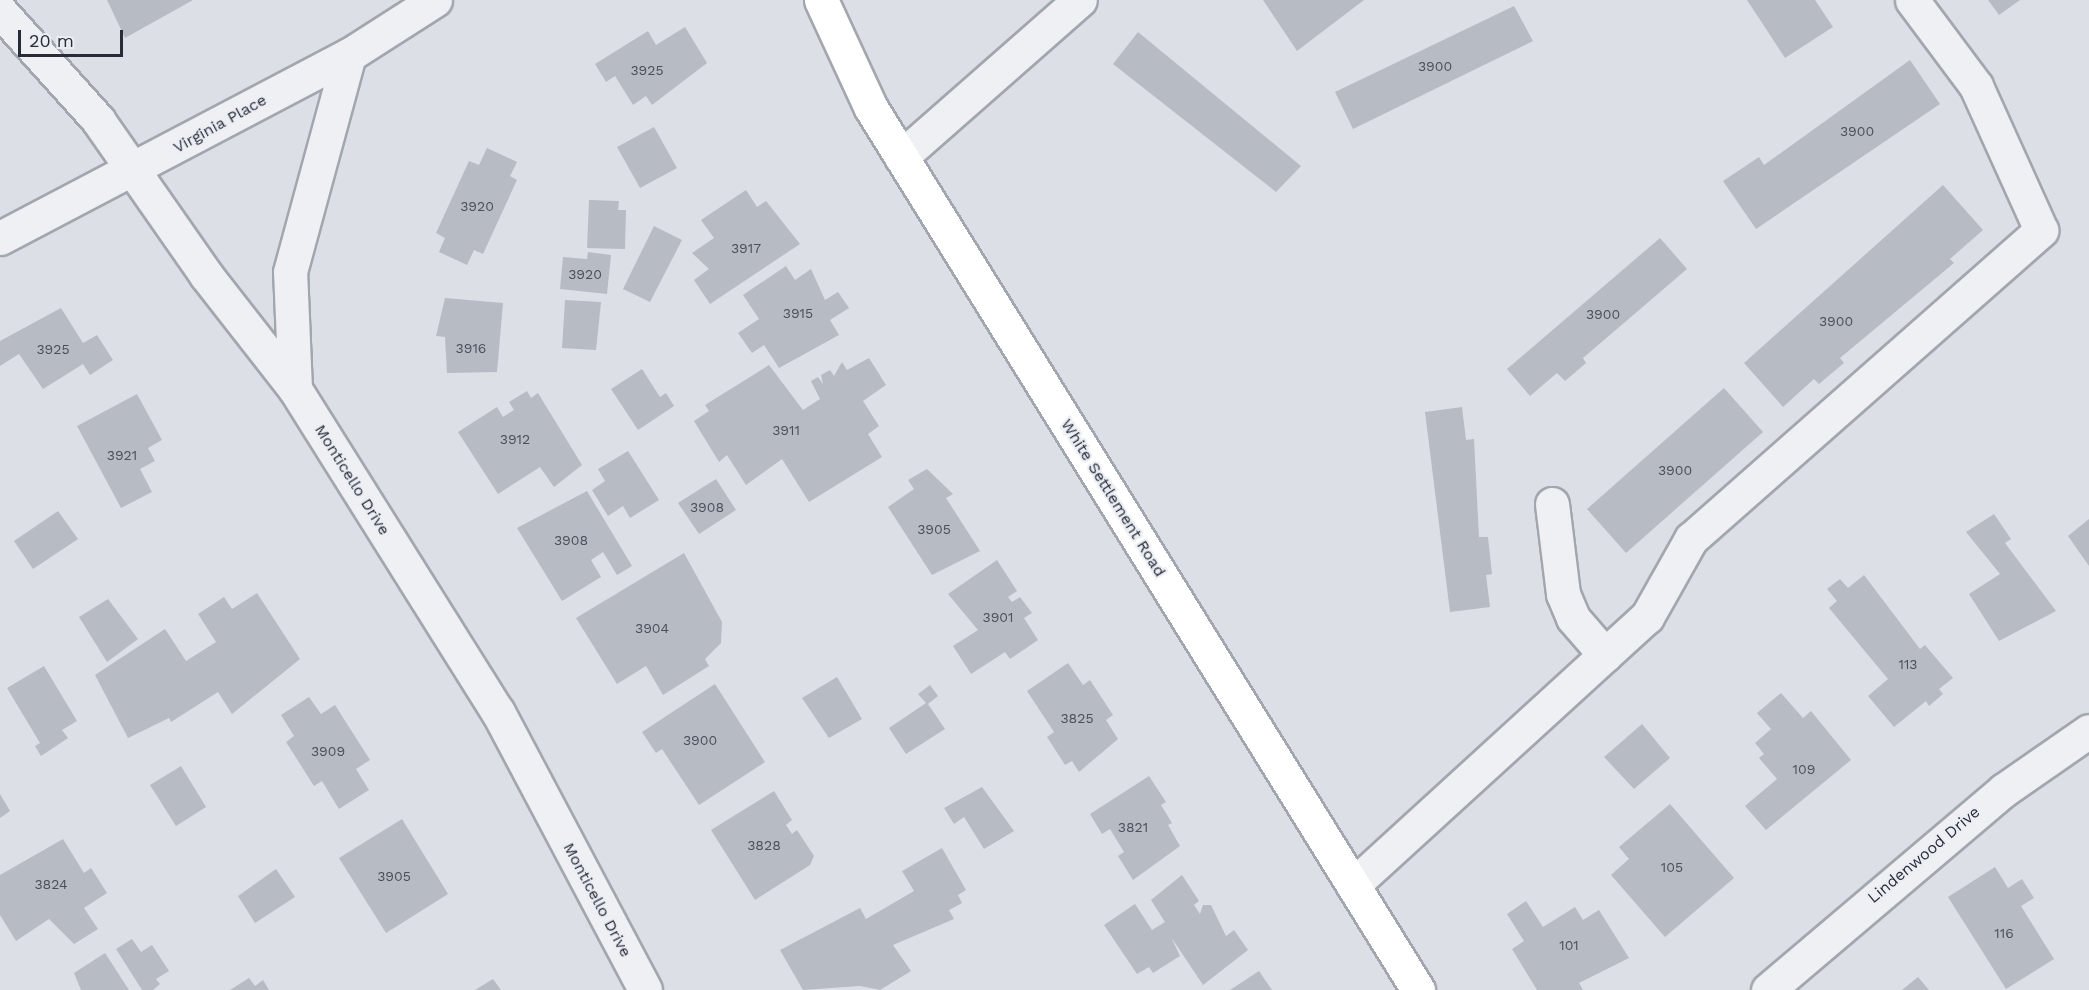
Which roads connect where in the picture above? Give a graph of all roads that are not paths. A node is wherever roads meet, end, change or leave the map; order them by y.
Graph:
1 (435, 0) edge
2 (821, 0) edge
3 (1080, 0) edge
4 (1912, 0) edge
5 (0, 11) edge
6 (349, 55) junction
7 (901, 157) junction
8 (137, 171) junction
9 (0, 238) edge
10 (295, 389) junction
11 (1552, 504) dead end
12 (1605, 655) junction
13 (2089, 731) edge
14 (1353, 885) junction
15 (645, 990) edge
16 (1418, 990) edge
17 (1768, 990) edge

1 - 6 street, Virginia Place
2 - 7 main road, White Settlement Road
3 - 7 street
4 - 12 street
5 - 8 street, Monticello Drive
6 - 8 street, Virginia Place
6 - 10 street
7 - 14 main road, White Settlement Road
8 - 9 street, Virginia Place
8 - 10 street, Monticello Drive
10 - 15 street, Monticello Drive
11 - 12 street
12 - 14 street
13 - 17 street, Lindenwood Drive
14 - 16 main road, White Settlement Road

